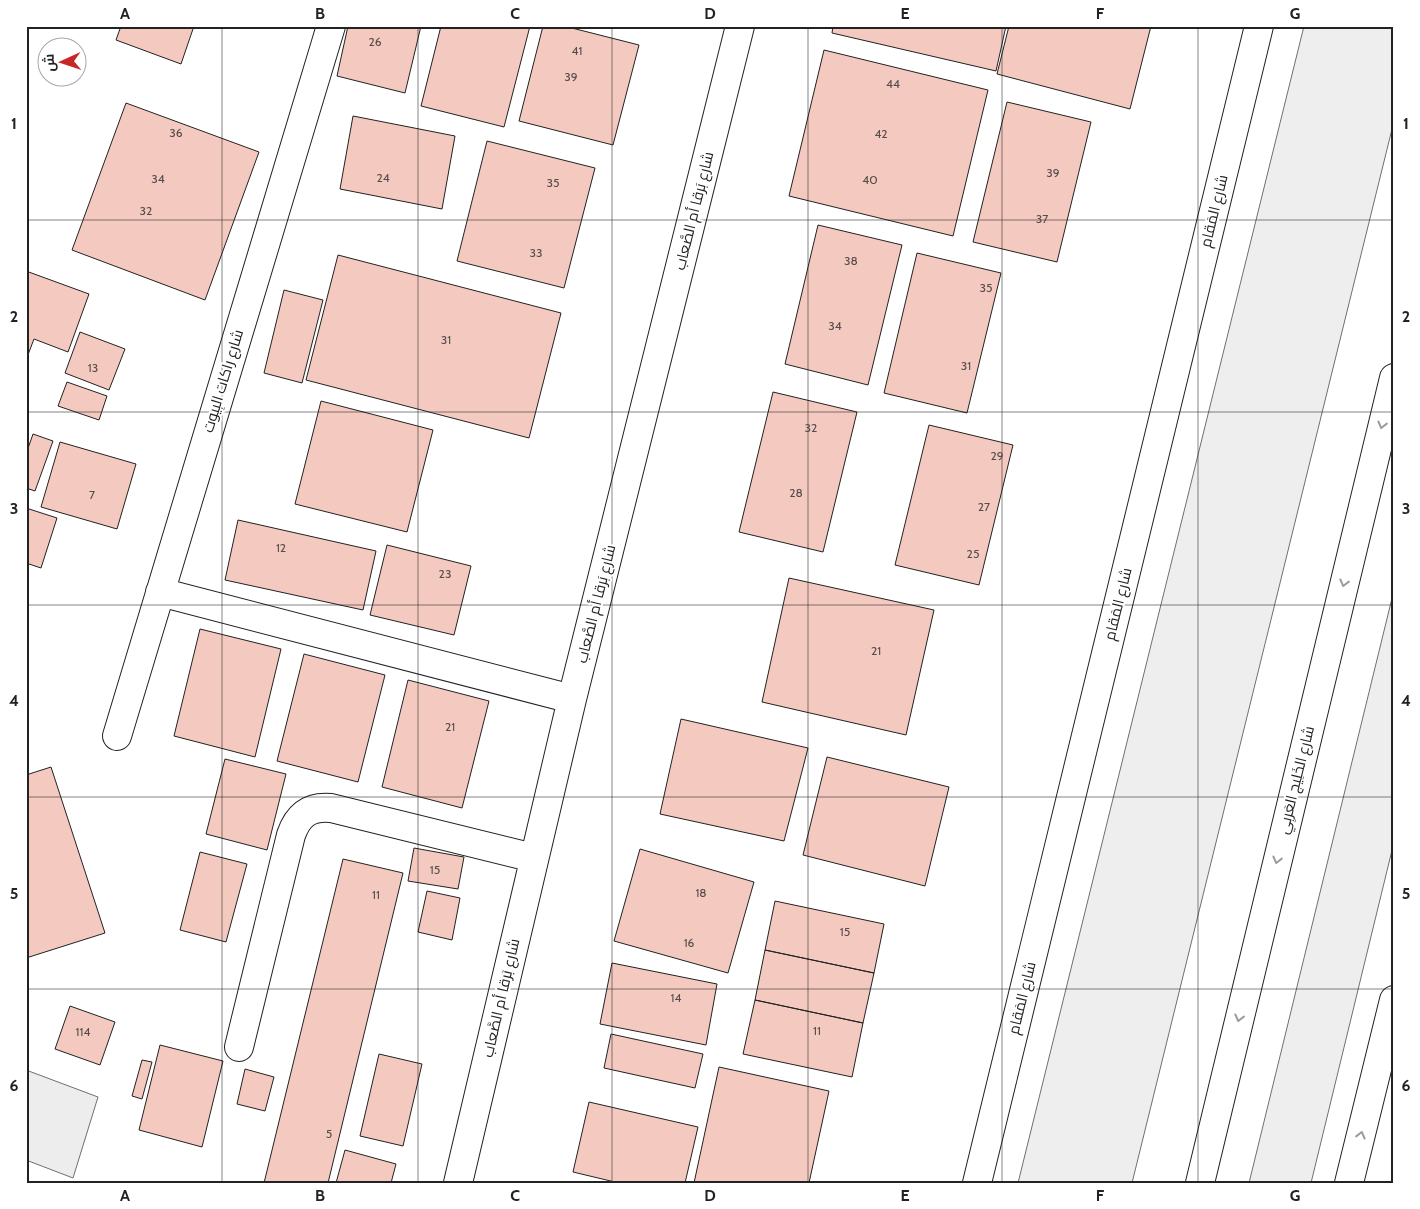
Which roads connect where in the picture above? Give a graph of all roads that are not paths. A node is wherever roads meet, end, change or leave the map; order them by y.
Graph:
1 (330, 26) edge
2 (740, 26) edge
3 (1259, 26) edge
4 (1394, 378) edge
5 (160, 592) junction
6 (572, 699) junction
7 (117, 736) dead end
8 (534, 858) junction
9 (1394, 1000) edge
10 (239, 1047) dead end
11 (458, 1183) edge
12 (977, 1183) edge
13 (1200, 1183) edge
14 (1349, 1183) edge

1 - 5 main road, شارع راكات البِيوت
2 - 6 main road, شارع بَرقا أم الصَّعاب
3 - 12 main road, شارع المَقام
4 -> 13 main road, شارع الخَلِيج العَربِي
5 - 6 main road
5 - 7 main road, شارع راكات البِيوت
6 - 8 main road, شارع بَرقا أم الصَّعاب
8 - 10 main road
8 - 11 main road, شارع بَرقا أم الصَّعاب
14 -> 9 main road

